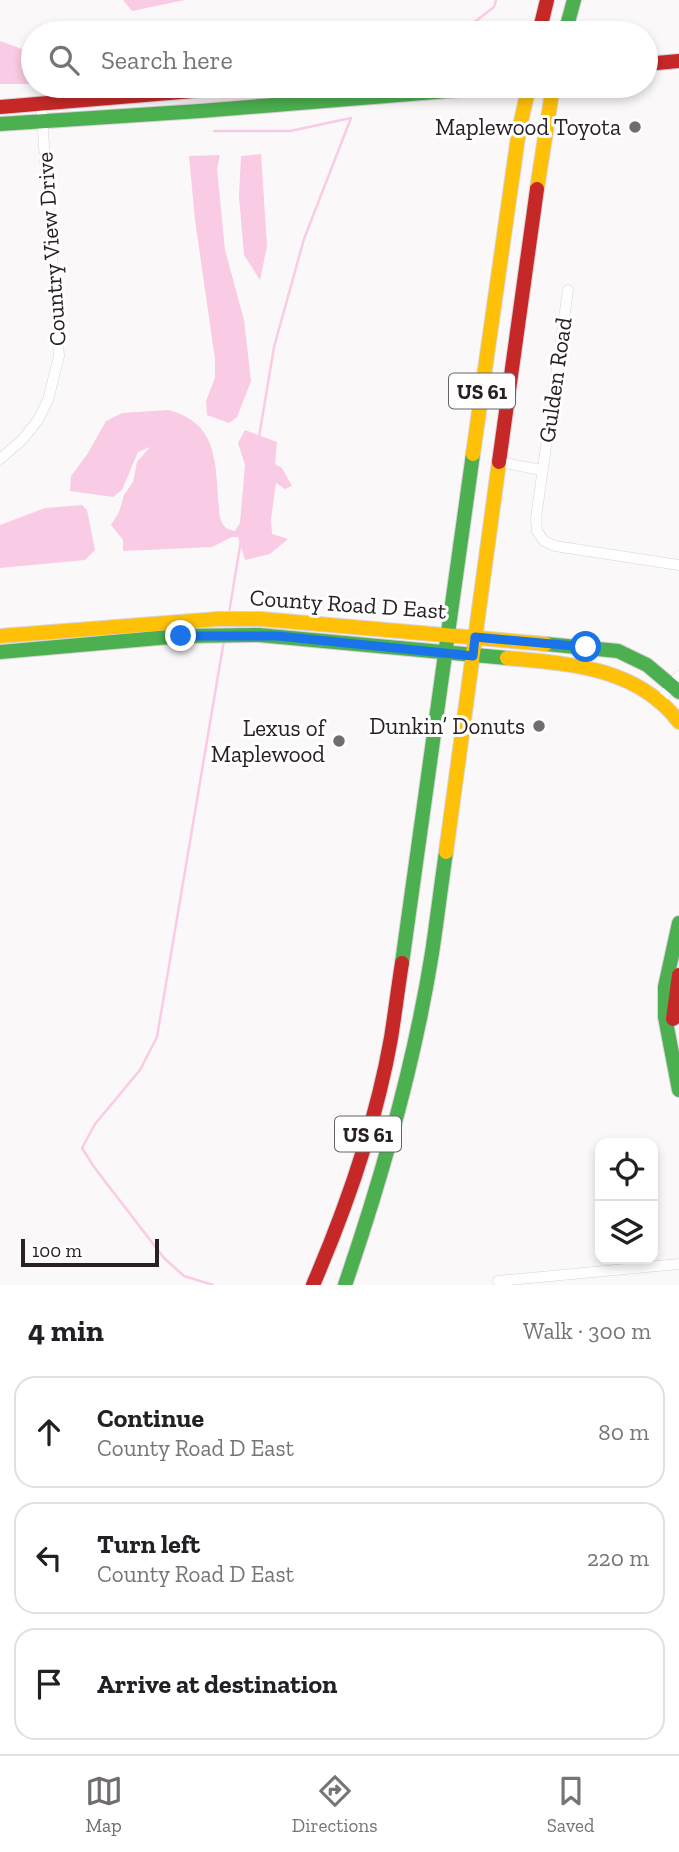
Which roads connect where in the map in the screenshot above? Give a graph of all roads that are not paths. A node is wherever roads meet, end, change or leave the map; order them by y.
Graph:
1 (547, 0) edge
2 (574, 0) edge
3 (543, 17) junction
4 (540, 21) edge
5 (542, 21) edge
6 (568, 21) edge
7 (679, 61) edge
8 (658, 63) edge
9 (103, 98) edge
10 (361, 98) edge
11 (526, 98) edge
12 (551, 98) edge
13 (41, 103) junction
14 (0, 107) edge
15 (42, 120) junction
16 (0, 124) edge
17 (568, 290) dead end
18 (0, 459) edge
19 (499, 462) junction
20 (541, 470) junction
21 (679, 565) edge
22 (447, 634) junction
23 (0, 636) edge
24 (475, 637) junction
25 (0, 652) edge
26 (444, 653) junction
27 (473, 656) junction
28 (676, 684) edge
29 (660, 701) junction
30 (679, 722) edge
31 (679, 923) edge
32 (679, 975) edge
33 (672, 1048) junction
34 (679, 1090) edge
35 (679, 1264) edge
36 (498, 1281) dead end
37 (313, 1285) edge
38 (345, 1285) edge

1 - 3 main road
2 - 6 main road
3 - 4 main road
3 - 5 main road
7 - 8 main road
9 - 13 main road
10 - 15 main road
11 - 22 main road, US 61
12 - 19 main road, US 61
13 - 14 main road
13 - 15 street, Country View Drive
15 - 16 main road
15 - 18 street, Country View Drive
17 - 20 street, Gulden Road
19 - 20 street, Gulden Road
19 - 24 main road, US 61
20 - 21 street, Gulden Road
22 - 23 main road, County Road D East
22 - 24 main road, County Road D East
22 - 26 main road, US 61
24 - 27 main road, US 61
24 - 28 main road, County Road D East
25 - 26 main road, County Road D East
26 - 27 main road, County Road D East
26 - 37 main road, US 61
27 - 29 main road, County Road D East
27 - 38 main road, US 61
28 - 29 street
29 - 30 main road, County Road D East
31 - 33 main road
32 - 33 main road
33 - 34 main road
35 - 36 street

